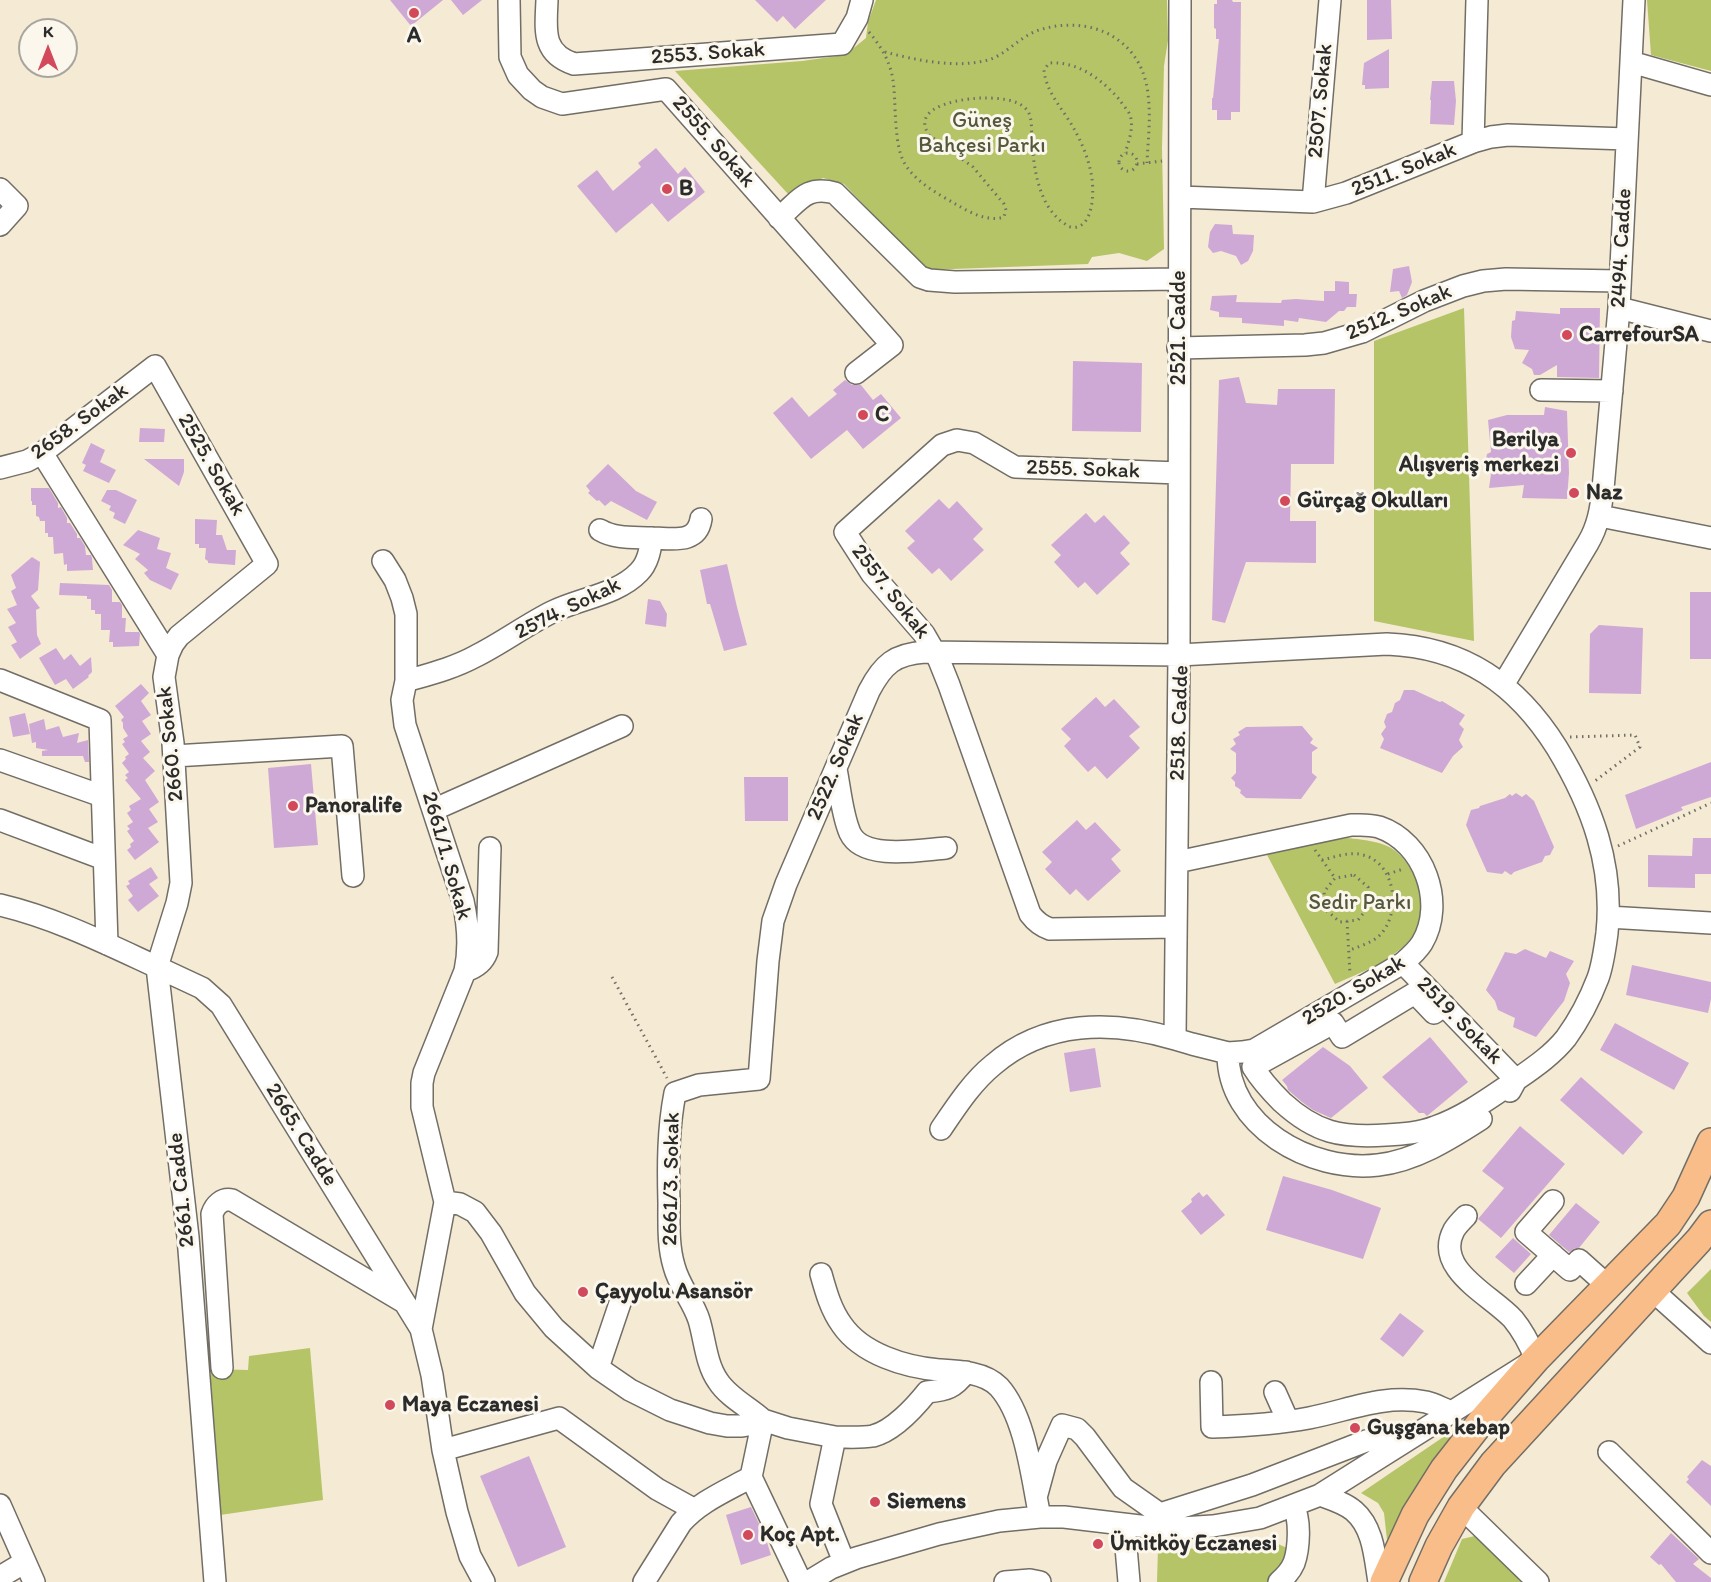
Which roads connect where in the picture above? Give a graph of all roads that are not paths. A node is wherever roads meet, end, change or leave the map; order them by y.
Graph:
1 (509, 0) edge
2 (547, 0) edge
3 (1180, 0) edge
4 (1330, 0) edge
5 (1477, 0) edge
6 (1634, 0) edge
7 (860, 9) edge
8 (1631, 62) junction
9 (1711, 85) edge
10 (1627, 139) junction
11 (1473, 142) junction
12 (0, 189) edge
13 (1180, 197) junction
14 (1313, 202) junction
15 (779, 218) junction
16 (0, 225) edge
17 (1178, 279) junction
18 (1620, 281) junction
19 (1619, 308) junction
20 (1711, 331) edge
21 (1178, 348) junction
22 (154, 366) joint
23 (856, 373) dead end
24 (1541, 390) dead end
25 (1612, 391) junction
26 (42, 453) junction
27 (0, 468) edge
28 (1179, 474) junction
29 (1600, 516) junction
30 (700, 519) dead end
31 (600, 530) dead end
32 (845, 532) joint
33 (652, 538) junction
34 (1711, 538) edge
35 (383, 561) dead end
36 (267, 564) joint
37 (935, 652) junction
38 (168, 655) junction
39 (1179, 655) junction
40 (0, 680) edge
41 (406, 681) junction
42 (1503, 685) junction
43 (622, 726) dead end
44 (174, 756) junction
45 (0, 760) edge
46 (836, 769) junction
47 (102, 796) junction
48 (433, 810) junction
49 (0, 820) edge
50 (490, 848) dead end
51 (946, 848) dead end
52 (104, 859) junction
53 (1177, 862) junction
54 (353, 876) dead end
55 (0, 905) edge
56 (1608, 917) junction
57 (1711, 924) edge
58 (1176, 927) junction
59 (107, 944) junction
60 (1403, 963) junction
61 (157, 967) junction
62 (465, 971) junction
63 (1444, 1005) junction
64 (1175, 1039) junction
65 (1228, 1053) junction
66 (1516, 1080) junction
67 (675, 1093) joint
68 (941, 1129) dead end
69 (1711, 1142) edge
70 (1553, 1201) dead end
71 (446, 1202) junction
72 (1466, 1216) dead end
73 (1707, 1232) edge
74 (1553, 1256) junction
75 (821, 1274) dead end
76 (1526, 1284) dead end
77 (1608, 1286) junction
78 (1652, 1290) junction
79 (405, 1303) junction
80 (620, 1303) dead end
81 (421, 1329) junction
82 (1711, 1343) edge
83 (1536, 1359) junction
84 (222, 1368) dead end
85 (598, 1368) junction
86 (966, 1372) junction
87 (1211, 1382) dead end
88 (1275, 1392) dead end
89 (1452, 1412) junction
90 (763, 1420) junction
91 (1288, 1421) junction
92 (835, 1437) junction
93 (1405, 1441) junction
94 (443, 1450) junction
95 (1609, 1452) dead end
96 (751, 1477) junction
97 (1320, 1495) junction
98 (0, 1505) edge
99 (1293, 1506) junction
100 (1038, 1507) junction
101 (1461, 1507) junction
102 (695, 1510) junction
103 (1160, 1521) junction
104 (1124, 1524) junction
105 (1711, 1553) edge
106 (470, 1556) junction
107 (25, 1562) junction
108 (844, 1562) junction
109 (0, 1577) edge
110 (34, 1582) edge
111 (215, 1582) edge
112 (470, 1582) edge
113 (484, 1582) edge
114 (644, 1582) edge
115 (801, 1582) edge
116 (808, 1582) edge
117 (1005, 1582) edge
118 (1040, 1582) edge
119 (1129, 1582) edge
120 (1279, 1582) edge
121 (1379, 1582) edge
122 (1384, 1582) edge
123 (1423, 1582) edge
124 (1538, 1582) edge

1 - 15 street, 2555. Sokak
2 - 7 street, 2553. Sokak
3 - 13 street, 2521. Cadde
4 - 14 street, 2507. Sokak
5 - 11 street
6 - 8 street, 2494. Cadde
8 - 9 street
8 - 10 street, 2494. Cadde
10 - 11 street, 2511. Sokak
10 - 18 street, 2494. Cadde
11 - 14 street, 2511. Sokak
12 - 16 street
13 - 14 street, 2511. Sokak
13 - 17 street, 2521. Cadde
15 - 17 street
15 - 23 street, 2555. Sokak
17 - 21 street, 2521. Cadde
18 - 19 street, 2494. Cadde
18 - 21 street, 2512. Sokak
19 - 20 street
19 - 25 street, 2494. Cadde
21 - 28 street, 2521. Cadde
22 - 26 street, 2658. Sokak
22 - 36 street, 2525. Sokak
24 - 25 street
25 - 29 street, 2494. Cadde
26 - 27 street, 2658. Sokak
26 - 38 street
28 - 32 street, 2555. Sokak
28 - 39 street, 2521. Cadde
29 - 34 street
29 - 42 street, 2494. Cadde
30 - 33 street
31 - 33 street
32 - 37 street, 2557. Sokak
33 - 41 street, 2574. Sokak
35 - 41 street, 2661/1. Sokak
36 - 38 street, 2660. Sokak
37 - 39 street, 2522. Sokak
37 - 46 street, 2522. Sokak
37 - 58 street, 2557. Sokak
38 - 44 street, 2660. Sokak
39 - 42 street, 2518. Cadde
39 - 53 street, 2518. Cadde
40 - 47 street
41 - 48 street, 2661/1. Sokak
42 - 56 street, 2518. Cadde
43 - 48 street
44 - 54 street
44 - 61 street, 2660. Sokak
45 - 47 street
46 - 51 street
46 - 67 street, 2522. Sokak
47 - 52 street
48 - 62 street, 2661/1. Sokak
49 - 52 street
50 - 62 street
52 - 59 street
53 - 58 street, 2518. Cadde
53 - 60 street, 2520. Sokak
55 - 59 street
56 - 57 street
56 - 66 street, 2518. Cadde
58 - 64 street, 2518. Cadde
59 - 61 street
60 - 63 street, 2519. Sokak
60 - 65 street, 2520. Sokak
61 - 79 street, 2665. Cadde
61 - 111 street, 2661. Cadde
62 - 71 street, 2661/1. Sokak
63 - 66 street, 2519. Sokak
63 - 66 street, 2518. Cadde
64 - 65 street
64 - 68 street
65 - 66 street, 2518. Cadde
67 - 90 street, 2661/3. Sokak
69 - 77 main road
70 - 74 street
71 - 81 street, 2661/1. Sokak
71 - 85 street
72 - 83 street
73 - 78 main road
74 - 76 street
74 - 77 street
75 - 86 street
77 - 83 main road
78 - 82 street
78 - 101 main road
79 - 81 street, 2665. Cadde
79 - 84 street
80 - 85 street
81 - 94 street, 2661/1. Sokak
83 - 89 street
83 - 122 main road
85 - 90 street
86 - 92 street
86 - 100 street
87 - 91 street
88 - 91 street
89 - 91 street
89 - 93 street
90 - 92 street
90 - 96 street
92 - 108 street
93 - 97 street
93 - 103 street
94 - 102 street
94 - 106 street, 2661/1. Sokak
95 - 105 street
96 - 102 street
96 - 115 street
97 - 99 street
97 - 121 street
98 - 107 street
99 - 103 street
99 - 120 street
100 - 103 street
100 - 104 street
100 - 108 street
101 - 123 main road
101 - 124 street
102 - 114 street
103 - 104 street
104 - 119 street
106 - 112 street, 2661/1. Sokak
106 - 113 street, 2661/1. Sokak
107 - 109 street
107 - 110 street
108 - 116 street
117 - 118 street

